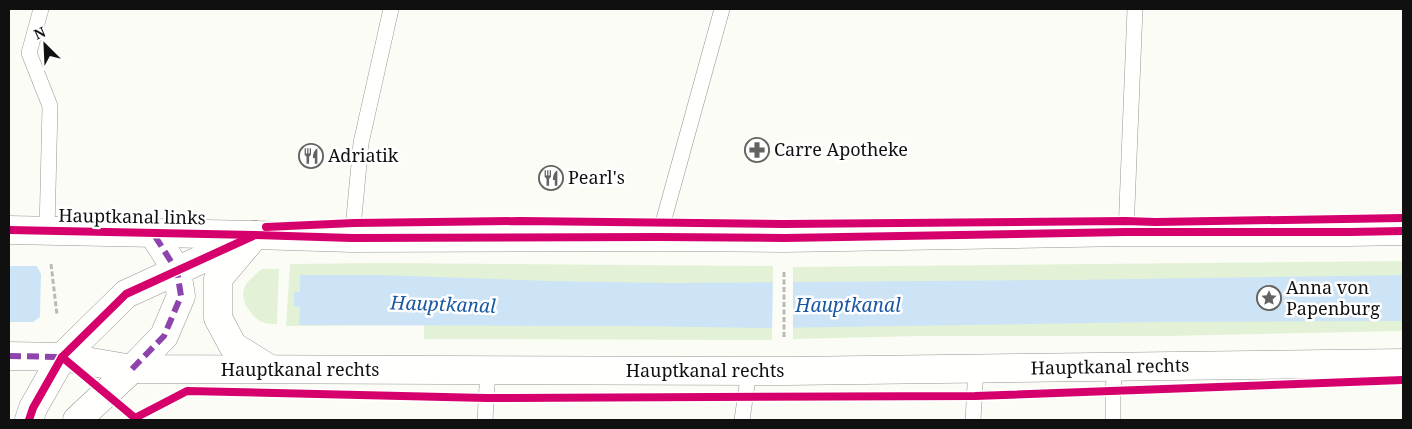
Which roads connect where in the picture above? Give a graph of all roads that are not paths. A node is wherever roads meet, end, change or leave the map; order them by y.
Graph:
1 (41, 9) edge
2 (391, 9) edge
3 (722, 9) edge
4 (1135, 9) edge
5 (9, 230) edge
6 (47, 231) junction
7 (1403, 231) edge
8 (1126, 232) junction
9 (153, 233) junction
10 (255, 235) junction
11 (659, 237) junction
12 (352, 238) junction
13 (178, 270) junction
14 (9, 356) edge
15 (62, 357) junction
16 (1403, 363) edge
17 (1115, 367) junction
18 (976, 368) junction
19 (132, 369) junction
20 (270, 370) junction
21 (488, 370) junction
22 (749, 371) junction
23 (29, 420) edge
24 (77, 420) edge
25 (485, 420) edge
26 (742, 420) edge
27 (973, 420) edge
28 (1113, 420) edge

1 - 6 lane
2 - 12 lane
3 - 11 lane
4 - 8 lane
5 - 6 street, Hauptkanal links
6 - 9 street, Hauptkanal links
7 - 8 street, Hauptkanal links
8 - 11 street, Hauptkanal links
9 - 10 street, Hauptkanal links
9 - 13 street, Hauptkanal links
10 - 12 street, Hauptkanal links
10 - 13 street, Hauptkanal links
10 - 20 street
11 - 12 street, Hauptkanal links
13 - 15 street, Hauptkanal links
13 - 19 street, Hauptkanal links
14 - 15 street, Hauptkanal rechts
15 - 19 street, Hauptkanal rechts
15 - 23 street, Hauptkanal links
16 - 17 street, Hauptkanal rechts
17 - 18 street, Hauptkanal rechts
17 - 28 lane
18 - 22 street, Hauptkanal rechts
18 - 27 lane
19 - 20 street, Hauptkanal rechts
19 - 24 street, Hauptkanal links
20 - 21 street, Hauptkanal rechts
21 - 22 street, Hauptkanal rechts
21 - 25 lane
22 - 26 lane

